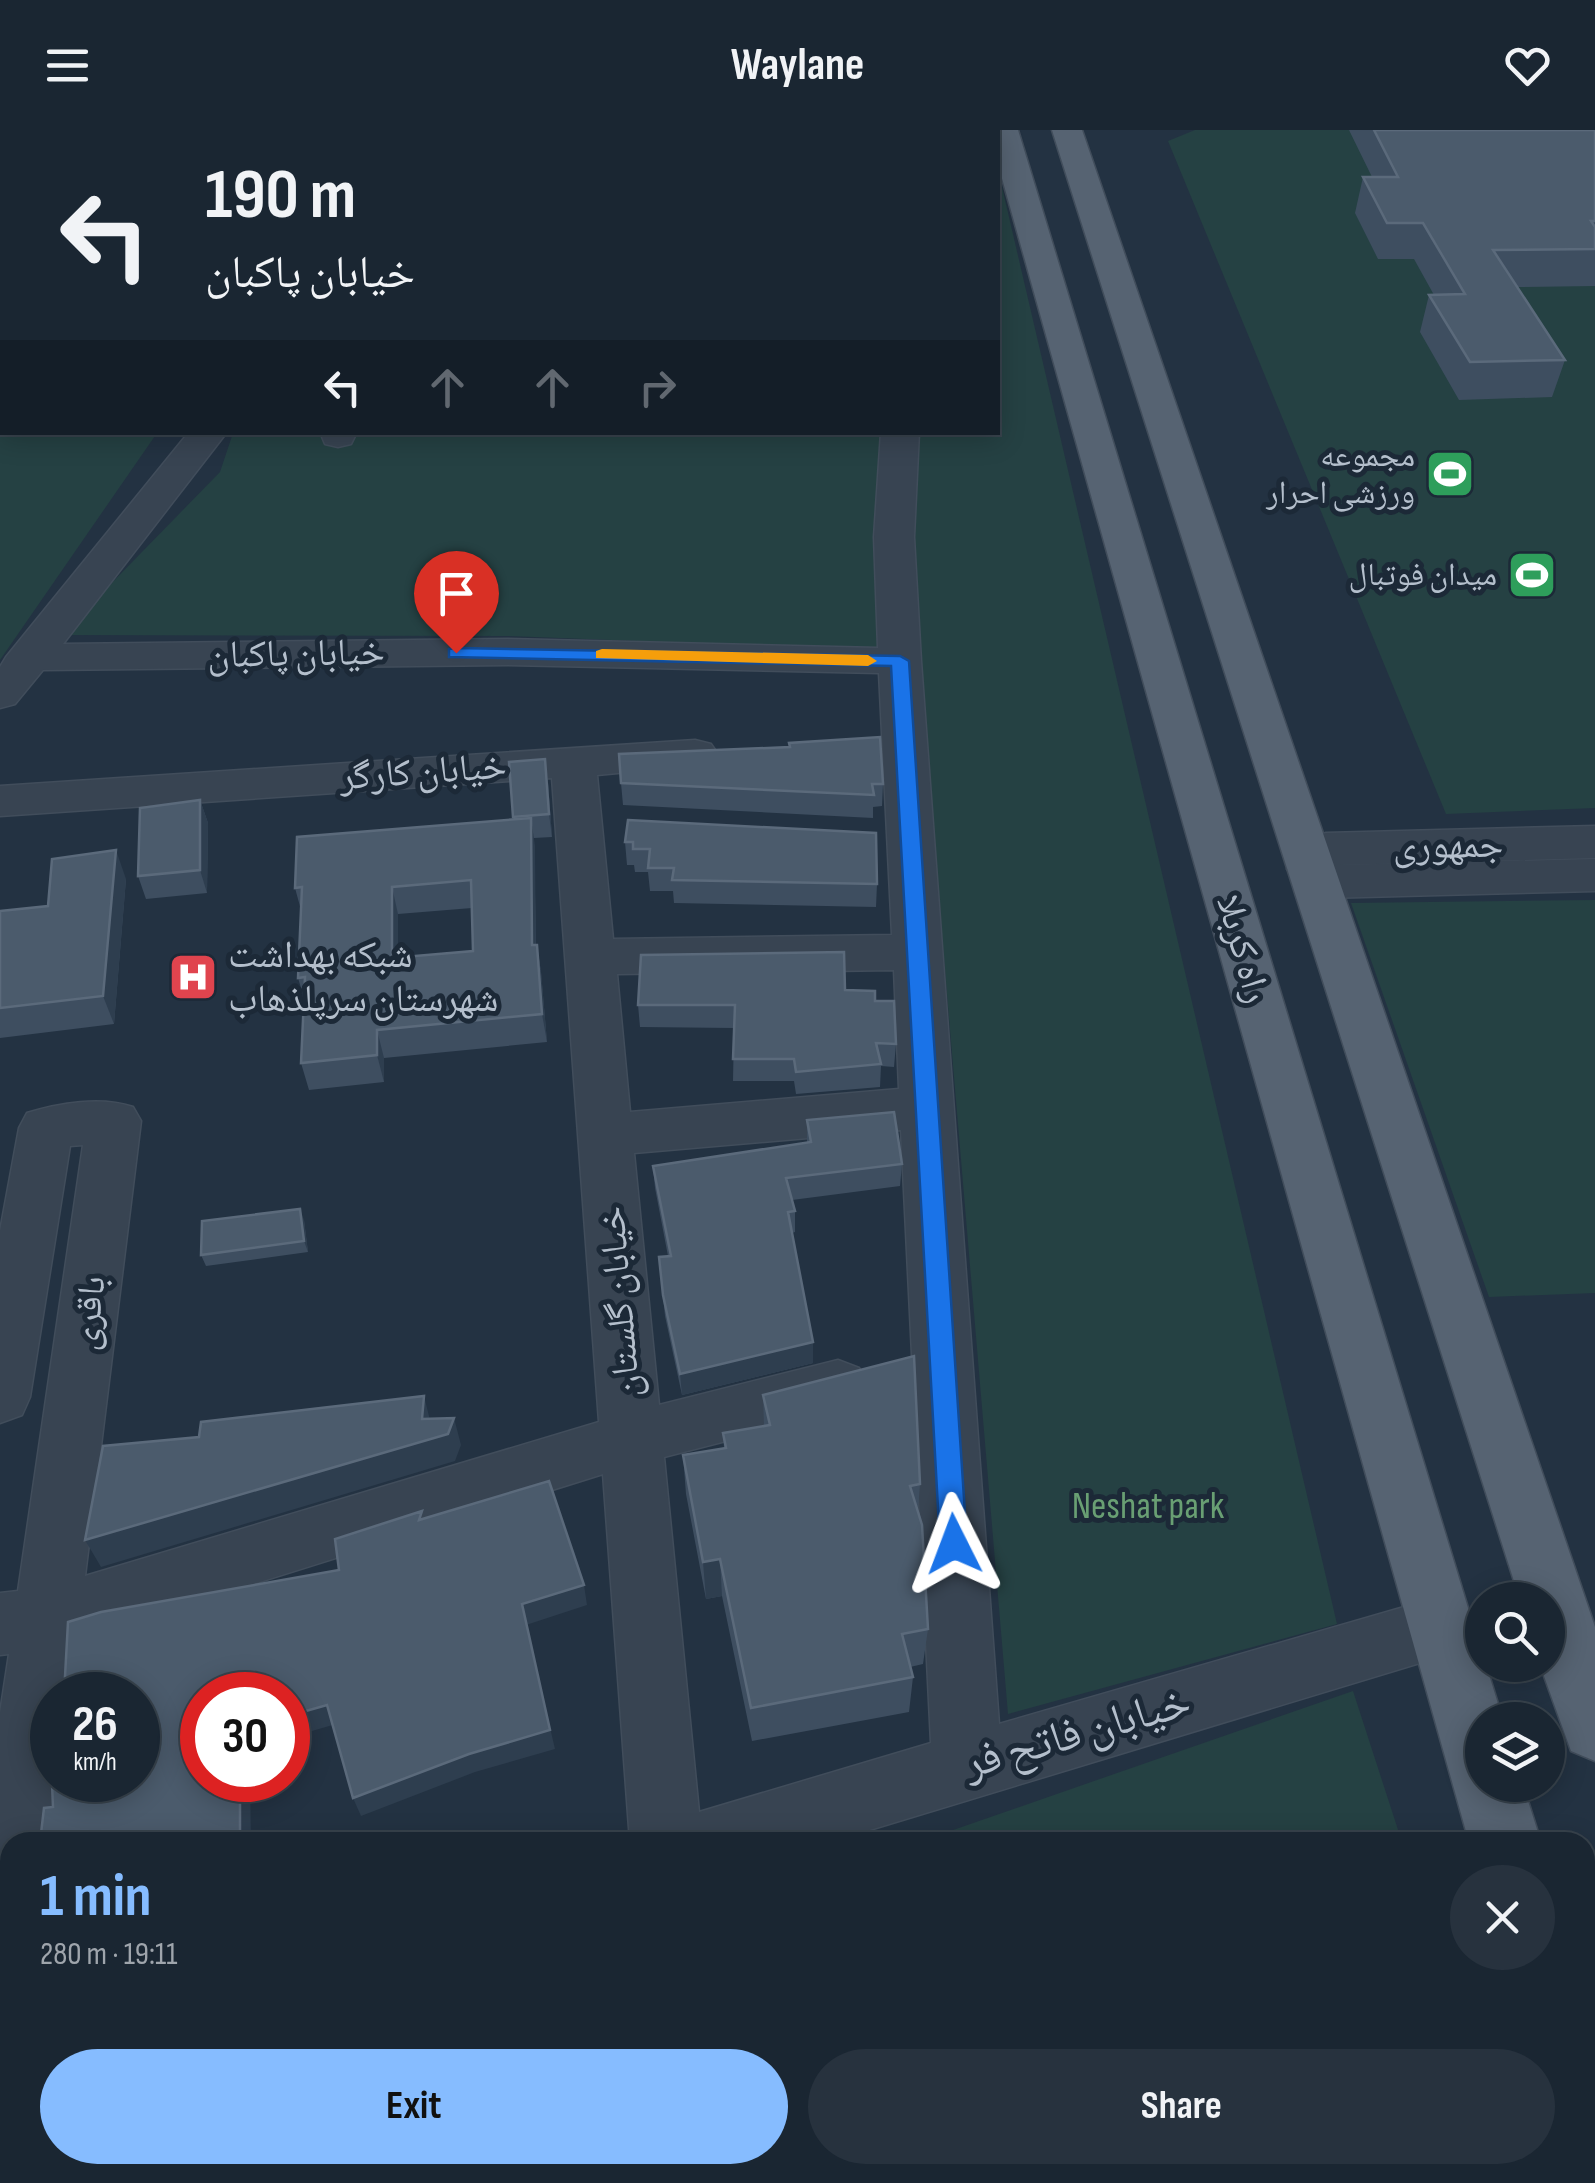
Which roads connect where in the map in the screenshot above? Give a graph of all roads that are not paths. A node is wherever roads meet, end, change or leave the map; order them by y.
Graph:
1 (1002, 130) edge
2 (1067, 130) edge
3 (207, 435) edge
4 (900, 435) edge
5 (900, 661) junction
6 (13, 676) edge
7 (730, 751) edge
8 (574, 762) junction
9 (0, 801) edge
10 (1595, 842) edge
11 (1311, 868) junction
12 (1595, 876) edge
13 (920, 952) junction
14 (590, 957) junction
15 (929, 1108) junction
16 (606, 1136) junction
17 (942, 1359) junction
18 (0, 1397) edge
19 (632, 1439) junction
20 (25, 1621) edge
21 (1442, 1627) junction
22 (1465, 1708) edge
23 (1595, 1728) edge
24 (967, 1765) junction
25 (1493, 1802) edge
26 (14, 1812) edge
27 (665, 1832) edge
28 (746, 1832) edge
29 (1501, 1832) edge

1 - 21 main road, راه کربلا
2 - 11 main road
3 - 6 street
4 - 5 street
5 - 6 street, خیابان پاکبان
5 - 13 street
7 - 8 street, خیابان کارگر
8 - 9 street, خیابان کارگر
8 - 14 street, خیابان گلستان
10 - 11 street, جمهوری
11 - 12 street
11 - 23 main road
13 - 14 street
13 - 15 street
14 - 16 street, خیابان گلستان
15 - 16 street
15 - 17 street
16 - 19 street, خیابان گلستان
17 - 19 street
17 - 24 street
18 - 20 street, باقری
19 - 20 street
19 - 27 street, خیابان گلستان
20 - 26 street, باقری
21 - 22 main road, راه کربلا
21 - 24 street, خیابان فاتح فر
24 - 28 street, خیابان فاتح فر
25 - 29 main road

